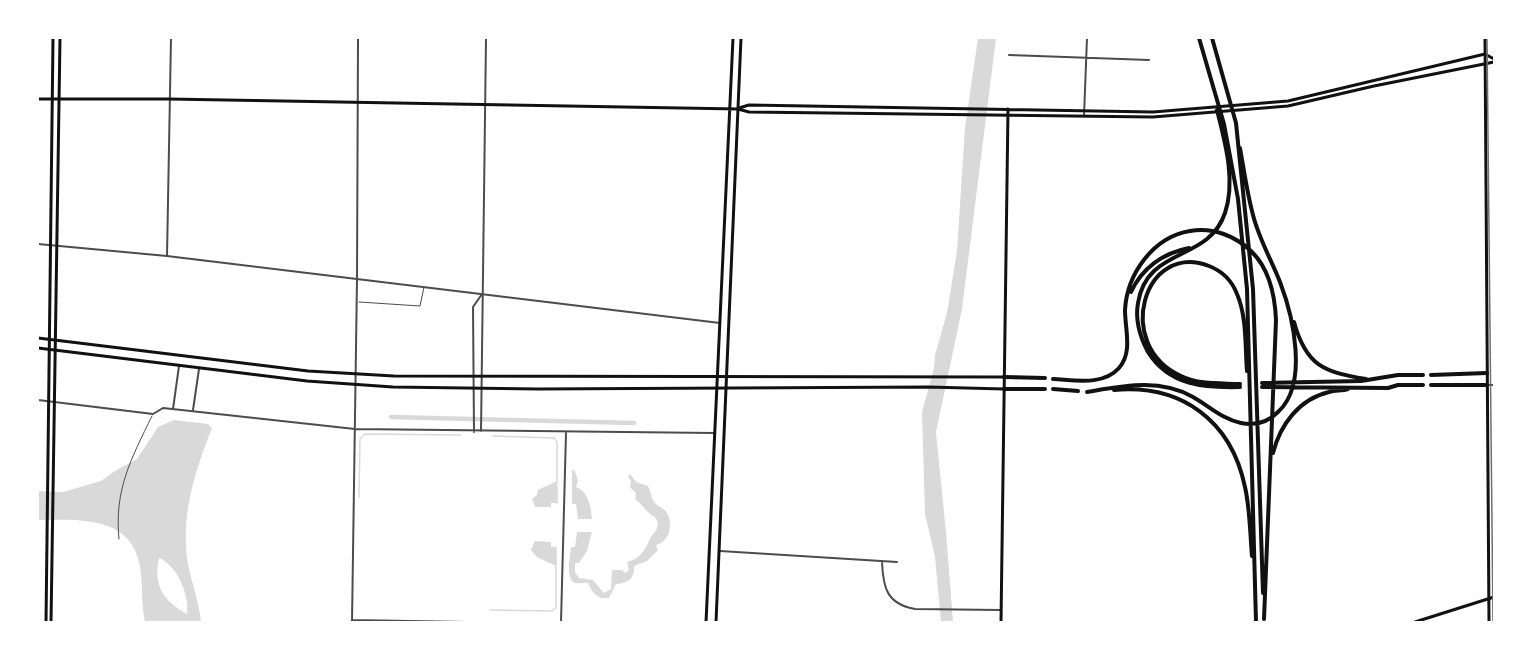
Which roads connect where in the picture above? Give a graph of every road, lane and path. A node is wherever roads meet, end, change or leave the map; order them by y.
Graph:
1 (53, 38) edge
2 (60, 38) edge
3 (171, 38) edge
4 (358, 38) edge
5 (486, 38) edge
6 (733, 38) edge
7 (741, 38) edge
8 (1087, 38) edge
9 (1199, 38) edge
10 (1212, 38) edge
11 (1485, 38) edge
12 (1485, 54) junction
13 (1009, 55) dead end
14 (1086, 58) junction
15 (1149, 60) dead end
16 (1494, 60) edge
17 (1485, 64) junction
18 (38, 99) edge
19 (169, 99) junction
20 (51, 100) junction
21 (59, 100) junction
22 (357, 102) junction
23 (485, 104) junction
24 (729, 109) junction
25 (738, 109) junction
26 (1008, 109) junction
27 (1084, 111) junction
28 (1008, 116) junction
29 (1084, 116) junction
30 (1236, 123) junction
31 (1222, 125) junction
32 (38, 244) edge
33 (50, 245) junction
34 (56, 246) junction
35 (1194, 248) junction
36 (167, 256) junction
37 (357, 279) junction
38 (424, 287) junction
39 (482, 294) junction
40 (357, 302) junction
41 (1126, 304) junction
42 (1291, 316) junction
43 (720, 323) junction
44 (38, 338) edge
45 (48, 339) junction
46 (54, 340) junction
47 (38, 348) edge
48 (48, 350) junction
49 (54, 350) junction
50 (179, 366) junction
51 (199, 369) junction
52 (1486, 373) junction
53 (1493, 373) edge
54 (356, 375) junction
55 (1423, 375) dead end
56 (1431, 375) dead end
57 (483, 377) junction
58 (718, 377) junction
59 (726, 377) junction
60 (1004, 377) junction
61 (473, 378) junction
62 (1046, 378) dead end
63 (1053, 379) dead end
64 (1370, 380) junction
65 (356, 385) junction
66 (1423, 385) dead end
67 (1431, 385) dead end
68 (1486, 385) junction
69 (1494, 385) edge
70 (718, 388) junction
71 (726, 388) junction
72 (1352, 388) junction
73 (475, 389) junction
74 (481, 389) junction
75 (1004, 389) junction
76 (1045, 389) dead end
77 (1053, 389) dead end
78 (1078, 392) dead end
79 (38, 400) edge
80 (47, 401) junction
81 (55, 402) junction
82 (173, 409) junction
83 (193, 410) junction
84 (153, 414) junction
85 (355, 429) junction
86 (474, 432) junction
87 (481, 432) junction
88 (566, 433) junction
89 (714, 434) junction
90 (1251, 437) junction
91 (1270, 466) junction
92 (119, 539) dead end
93 (720, 551) junction
94 (882, 562) junction
95 (897, 562) dead end
96 (1494, 597) edge
97 (1489, 599) junction
98 (1001, 610) junction
99 (352, 621) edge
100 (1256, 621) edge
101 (1264, 621) edge
102 (45, 622) edge
103 (51, 622) edge
104 (468, 622) edge
105 (561, 622) edge
106 (706, 622) edge
107 (716, 622) edge
108 (1001, 622) edge
109 (1415, 622) edge
110 (1489, 622) edge

1 - 20 main road
2 - 21 main road
3 - 19 street
4 - 22 street
5 - 23 street
6 - 24 main road
7 - 25 main road
8 - 14 street
9 - 31 highway
10 - 30 highway
11 - 12 main road
12 - 16 main road
12 - 17 main road
12 - 27 main road
13 - 14 street
14 - 15 street
14 - 27 street
16 - 17 main road
17 - 29 main road
17 - 52 main road
18 - 20 main road
19 - 21 main road
19 - 22 main road
19 - 36 street
20 - 21 main road
20 - 33 main road
21 - 34 main road
22 - 23 main road
22 - 37 street
23 - 24 main road
23 - 39 street
24 - 25 main road
24 - 43 main road
25 - 26 main road
25 - 28 main road
25 - 59 main road
26 - 27 main road
26 - 28 main road
27 - 29 street
28 - 29 main road
28 - 60 main road
30 - 42 highway
30 - 101 highway
31 - 35 highway
31 - 90 highway
32 - 33 street
33 - 34 street
33 - 45 main road
34 - 36 street
34 - 46 main road
35 - 41 highway
35 - 90 highway
36 - 37 street
37 - 38 street
37 - 40 street
38 - 39 street
38 - 40 lane
39 - 43 street
39 - 57 street
39 - 61 street
40 - 54 street
41 - 63 highway
41 - 91 highway
42 - 64 highway
42 - 100 highway
43 - 58 main road
44 - 45 main road
45 - 46 main road
45 - 48 main road
46 - 49 main road
46 - 54 main road
47 - 48 main road
48 - 49 main road
48 - 80 main road
49 - 50 main road
49 - 81 main road
50 - 51 main road
50 - 82 street
51 - 65 main road
51 - 83 street
52 - 53 street
52 - 56 highway
52 - 68 main road
54 - 61 main road
54 - 65 street
55 - 64 highway
57 - 58 main road
57 - 61 main road
57 - 74 street
58 - 59 main road
58 - 70 main road
59 - 60 main road
59 - 71 main road
60 - 62 highway
60 - 75 main road
61 - 73 street
64 - 72 highway
65 - 73 main road
65 - 85 street
66 - 72 highway
67 - 68 highway
68 - 69 street
68 - 97 main road
70 - 71 main road
70 - 74 main road
70 - 89 main road
71 - 75 main road
71 - 93 main road
72 - 91 highway
73 - 74 main road
73 - 86 street
74 - 87 street
75 - 76 highway
75 - 98 main road
77 - 78 highway
79 - 80 street
80 - 81 street
80 - 102 main road
81 - 84 street
81 - 103 main road
82 - 83 street
82 - 84 street
83 - 85 street
84 - 92 lane
85 - 86 street
85 - 99 street
86 - 87 street
87 - 88 street
88 - 89 street
88 - 105 street
89 - 106 main road
90 - 100 highway
91 - 101 highway
93 - 94 street
93 - 107 main road
94 - 95 street
94 - 98 street
96 - 97 main road
97 - 109 main road
97 - 110 main road
98 - 108 main road
99 - 104 street

